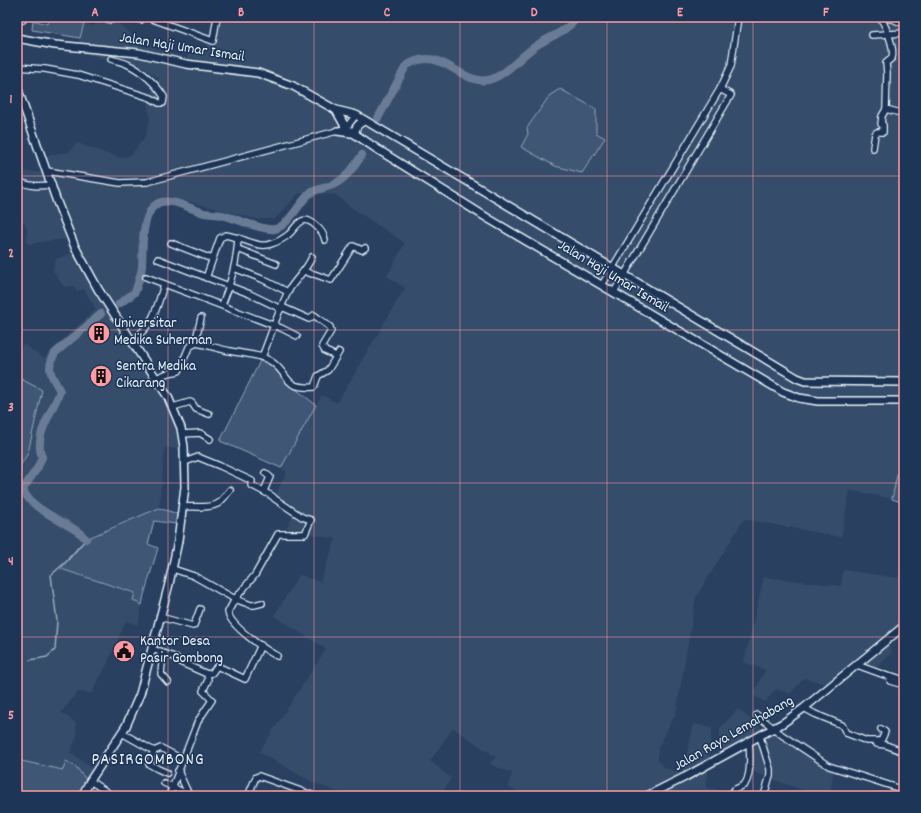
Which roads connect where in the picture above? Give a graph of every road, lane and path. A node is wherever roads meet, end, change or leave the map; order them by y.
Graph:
1 (101, 17) edge
2 (112, 17) edge
3 (131, 17) edge
4 (143, 17) edge
5 (147, 17) edge
6 (217, 17) edge
7 (738, 17) edge
8 (883, 19) edge
9 (902, 23) dead end
10 (904, 33) edge
11 (887, 34) junction
12 (872, 35) dead end
13 (17, 38) edge
14 (111, 59) dead end
15 (17, 67) edge
16 (17, 87) edge
17 (720, 89) junction
18 (20, 104) edge
19 (336, 110) junction
20 (886, 110) junction
21 (904, 114) edge
22 (356, 115) junction
23 (367, 122) junction
24 (346, 128) junction
25 (337, 131) junction
26 (357, 135) junction
27 (873, 148) dead end
28 (47, 171) junction
29 (17, 180) edge
30 (52, 185) junction
31 (238, 238) junction
32 (325, 240) dead end
33 (170, 243) dead end
34 (365, 248) dead end
35 (238, 249) junction
36 (312, 257) dead end
37 (158, 259) dead end
38 (212, 259) junction
39 (276, 264) dead end
40 (234, 268) junction
41 (612, 268) junction
42 (304, 271) junction
43 (624, 275) junction
44 (146, 277) dead end
45 (206, 278) junction
46 (164, 284) junction
47 (602, 285) junction
48 (230, 287) junction
49 (288, 292) junction
50 (614, 292) junction
51 (222, 305) junction
52 (282, 308) junction
53 (201, 318) dead end
54 (275, 326) junction
55 (297, 336) dead end
56 (132, 341) junction
57 (195, 344) junction
58 (262, 357) junction
59 (156, 378) junction
60 (904, 382) edge
61 (904, 401) edge
62 (173, 407) junction
63 (209, 414) dead end
64 (182, 434) junction
65 (210, 439) dead end
66 (185, 462) junction
67 (265, 473) dead end
68 (230, 490) dead end
69 (264, 491) junction
70 (183, 507) junction
71 (173, 569) junction
72 (235, 599) junction
73 (262, 602) dead end
74 (200, 609) dead end
75 (160, 617) junction
76 (904, 626) edge
77 (261, 645) junction
78 (152, 648) junction
79 (160, 651) junction
80 (277, 656) dead end
81 (857, 665) junction
82 (207, 674) junction
83 (168, 682) dead end
84 (902, 682) edge
85 (804, 708) junction
86 (758, 715) dead end
87 (775, 729) junction
88 (881, 729) dead end
89 (122, 733) junction
90 (760, 737) junction
91 (860, 739) junction
92 (749, 742) junction
93 (154, 751) junction
94 (904, 752) edge
95 (182, 759) junction
96 (178, 771) junction
97 (167, 773) dead end
98 (90, 781) junction
99 (164, 783) dead end
100 (172, 787) junction
101 (734, 790) dead end
102 (312, 795) dead end
103 (82, 796) edge
104 (113, 796) edge
105 (118, 796) edge
106 (124, 796) edge
107 (169, 796) edge
108 (190, 796) edge
109 (248, 796) edge
110 (647, 796) edge
111 (764, 796) edge
112 (900, 796) edge

1 - 2 street
3 - 4 street
5 - 6 street
7 - 17 street
8 - 9 street
8 - 11 street
10 - 11 street
11 - 12 street
11 - 20 street
13 - 19 main road, Jalan Haji Umar Ismail
14 - 15 street
16 - 18 main road
17 - 41 street
17 - 43 street
18 - 28 main road
19 - 22 main road, Jalan Haji Umar Ismail
19 - 24 main road
20 - 21 street
20 - 27 street
22 - 23 main road, Jalan Haji Umar Ismail
22 - 24 street
23 - 26 main road
23 - 41 main road, Jalan Haji Umar Ismail
24 - 25 street
24 - 26 main road, Jalan Haji Umar Ismail
25 - 26 main road
25 - 28 street
26 - 47 main road, Jalan Haji Umar Ismail
28 - 30 main road
29 - 30 street
30 - 56 main road
31 - 32 street
31 - 35 street
31 - 38 street
33 - 38 street
34 - 42 street
35 - 39 street
35 - 40 street
36 - 42 street
37 - 45 street
38 - 45 street
40 - 48 street
40 - 49 street
41 - 43 main road, Jalan Haji Umar Ismail
41 - 47 street
42 - 49 street
43 - 50 street
43 - 60 main road, Jalan Haji Umar Ismail
44 - 46 street
45 - 48 street
46 - 51 street
46 - 56 street
47 - 50 main road, Jalan Haji Umar Ismail
48 - 51 street
48 - 52 street
49 - 52 street
50 - 61 main road, Jalan Haji Umar Ismail
51 - 54 street
52 - 54 street
52 - 58 street
53 - 57 street
54 - 55 street
54 - 58 street
56 - 59 main road
57 - 58 street
57 - 59 street
59 - 62 main road
62 - 63 street
62 - 64 main road
64 - 65 street
64 - 66 main road
66 - 69 street
66 - 70 main road
67 - 69 street
68 - 70 street
69 - 72 street
70 - 71 main road
71 - 72 street
71 - 75 main road
72 - 73 street
72 - 77 street
74 - 75 street
75 - 78 main road
76 - 81 main road, Jalan Raya Lemahabang
77 - 80 street
77 - 82 street
78 - 79 street
78 - 89 main road
79 - 82 street
79 - 83 street
81 - 84 street
81 - 85 main road, Jalan Raya Lemahabang
82 - 95 street
85 - 87 main road, Jalan Raya Lemahabang
85 - 91 street
86 - 87 street
87 - 90 main road, Jalan Raya Lemahabang
87 - 112 street
88 - 91 street
89 - 93 street
89 - 98 main road
90 - 92 main road, Jalan Raya Lemahabang
90 - 111 street
91 - 94 street
92 - 101 street
92 - 110 main road, Jalan Raya Lemahabang
93 - 95 street
93 - 97 street
95 - 96 street
96 - 100 street
96 - 108 street
98 - 103 main road
98 - 104 street
99 - 100 street
100 - 107 street
100 - 108 street
102 - 109 street
105 - 106 street

